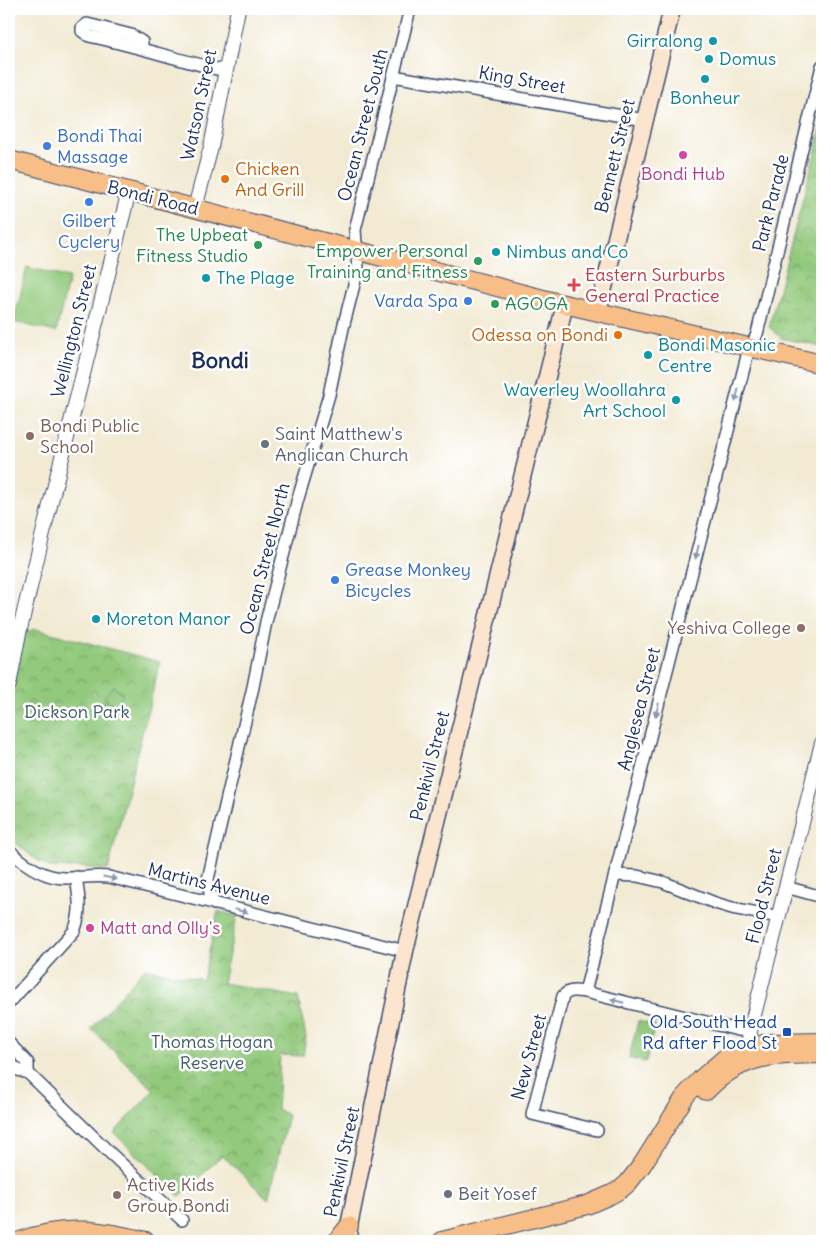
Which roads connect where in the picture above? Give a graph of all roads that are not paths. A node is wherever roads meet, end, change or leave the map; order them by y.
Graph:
1 (238, 9) edge
2 (410, 9) edge
3 (672, 9) edge
4 (142, 48) dead end
5 (822, 66) edge
6 (225, 71) junction
7 (393, 76) junction
8 (645, 120) junction
9 (9, 160) edge
10 (129, 191) junction
11 (196, 208) junction
12 (357, 249) junction
13 (566, 304) junction
14 (598, 312) junction
15 (750, 348) junction
16 (822, 364) edge
17 (9, 685) edge
18 (822, 742) edge
19 (9, 850) edge
20 (615, 875) junction
21 (76, 877) junction
22 (208, 878) junction
23 (786, 887) junction
24 (189, 897) junction
25 (822, 897) edge
26 (214, 904) junction
27 (779, 917) junction
28 (405, 951) junction
29 (585, 992) junction
30 (9, 1002) edge
31 (822, 1042) edge
32 (9, 1043) edge
33 (750, 1046) junction
34 (822, 1054) edge
35 (9, 1062) edge
36 (28, 1073) junction
37 (597, 1130) dead end
38 (182, 1220) dead end
39 (348, 1234) edge
40 (20, 1241) edge
41 (55, 1241) edge
42 (101, 1241) edge
43 (146, 1241) edge
44 (337, 1241) edge
45 (442, 1241) edge
46 (490, 1241) edge

1 - 6 street, Watson Street
2 - 7 street, Ocean Street South
3 - 8 main road, Bennett Street
4 - 6 street
5 - 15 street, Park Parade
6 - 11 street, Watson Street
7 - 8 street, King Street
7 - 12 street, Ocean Street South
8 - 14 main road, Bennett Street
9 - 10 main road, Bondi Road
10 - 11 main road, Bondi Road
10 - 17 street, Wellington Street
11 - 12 main road, Bondi Road
12 - 13 main road, Bondi Road
12 - 22 street, Ocean Street North
13 - 14 main road, Bondi Road
13 - 28 main road, Penkivil Street
14 - 15 main road, Bondi Road
15 - 16 main road, Bondi Road
15 -> 20 street, Anglesea Street
18 - 23 street, Flood Street
19 - 21 street, Martins Avenue
20 - 27 street
20 - 29 street, Anglesea Street
21 -> 24 street, Martins Avenue
21 - 30 street
22 - 24 street
22 - 26 street, Ocean Street North
23 - 25 street
23 - 27 street, Flood Street
24 - 26 street, Martins Avenue
26 -> 28 street, Martins Avenue
27 - 33 street, Flood Street
28 - 39 main road, Penkivil Street
33 -> 29 street
29 - 37 street, New Street
31 - 33 main road
32 - 36 street
33 - 34 main road
33 - 45 main road
33 - 46 main road
35 - 36 street
36 - 38 street
39 - 44 main road
40 - 43 main road
41 - 42 main road

